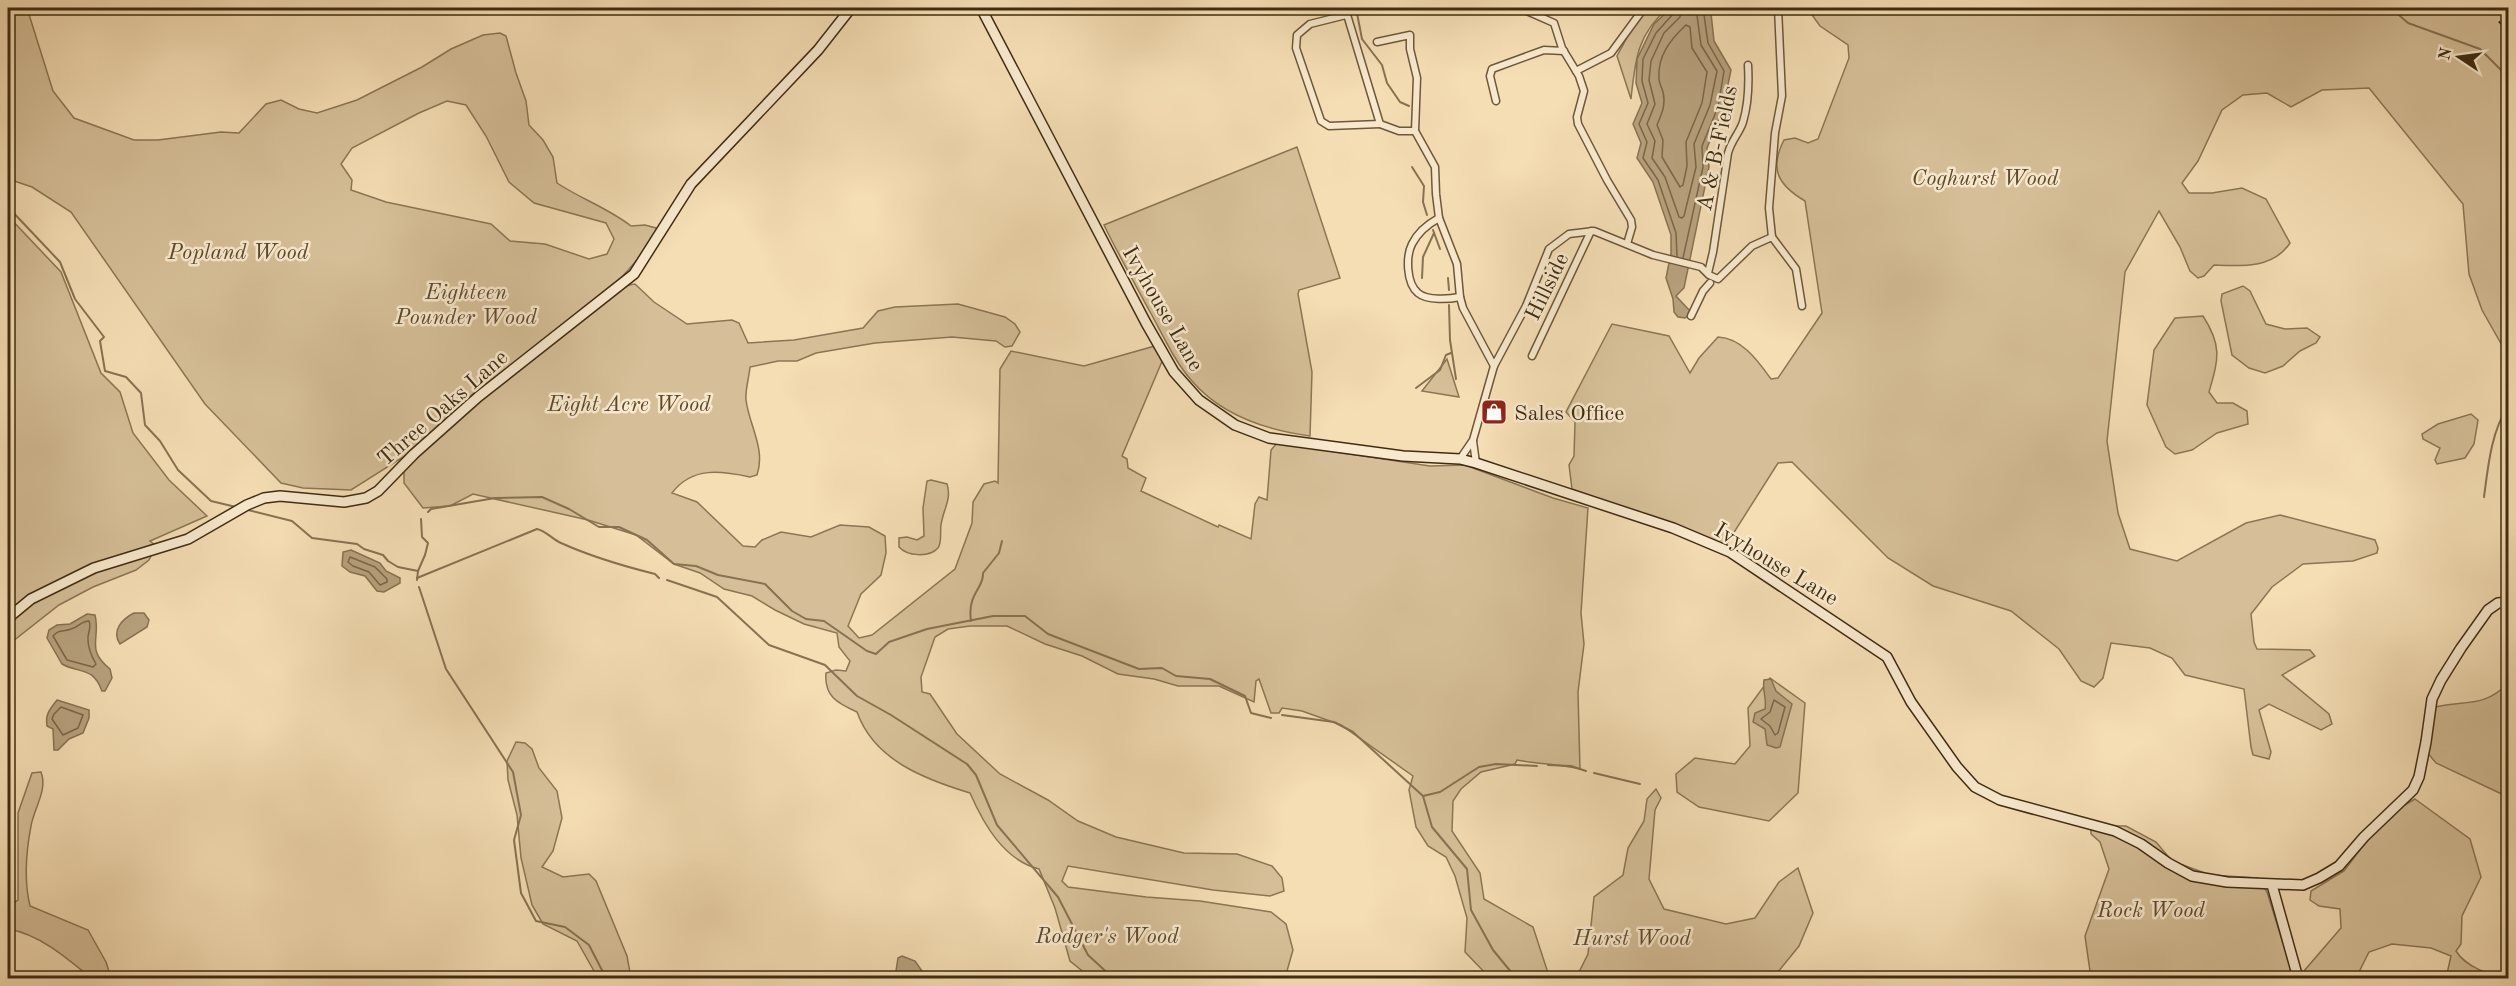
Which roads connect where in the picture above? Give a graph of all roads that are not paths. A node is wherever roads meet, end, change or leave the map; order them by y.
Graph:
1 (851, 8) edge
2 (981, 8) edge
3 (1520, 8) edge
4 (1644, 8) edge
5 (1778, 8) edge
6 (1345, 11) edge
7 (1377, 42) dead end
8 (1564, 51) junction
9 (1748, 65) dead end
10 (1576, 71) junction
11 (1496, 101) dead end
12 (1380, 124) junction
13 (1415, 131) junction
14 (1439, 218) junction
15 (1591, 231) junction
16 (1772, 237) junction
17 (1627, 244) junction
18 (1708, 273) junction
19 (1710, 283) dead end
20 (1460, 297) junction
21 (1802, 306) dead end
22 (1691, 316) dead end
23 (1532, 356) dead end
24 (1494, 366) junction
25 (1473, 440) junction
26 (1460, 459) junction
27 (1476, 463) junction
28 (2508, 602) edge
29 (8, 618) edge
30 (2272, 885) junction
31 (2298, 978) edge

1 - 29 street, Three Oaks Lane
2 - 26 street, Ivyhouse Lane
3 - 8 street
4 - 10 street
5 - 16 street
6 - 12 street
6 - 12 street
7 - 13 street
8 - 10 street
8 - 11 street
9 - 18 street, A & B-Fields
10 - 17 street
12 - 13 street
13 - 14 street
14 - 20 street
14 - 20 street
15 - 17 street
15 - 23 street, Hillside
15 - 24 street
16 - 18 street
16 - 21 street
17 - 18 street
19 - 22 street
20 - 24 street
24 - 25 street
25 - 26 street
25 - 27 street
26 - 27 street, Ivyhouse Lane
27 - 30 street, Ivyhouse Lane
28 - 30 street, Ivyhouse Lane
30 - 31 street

